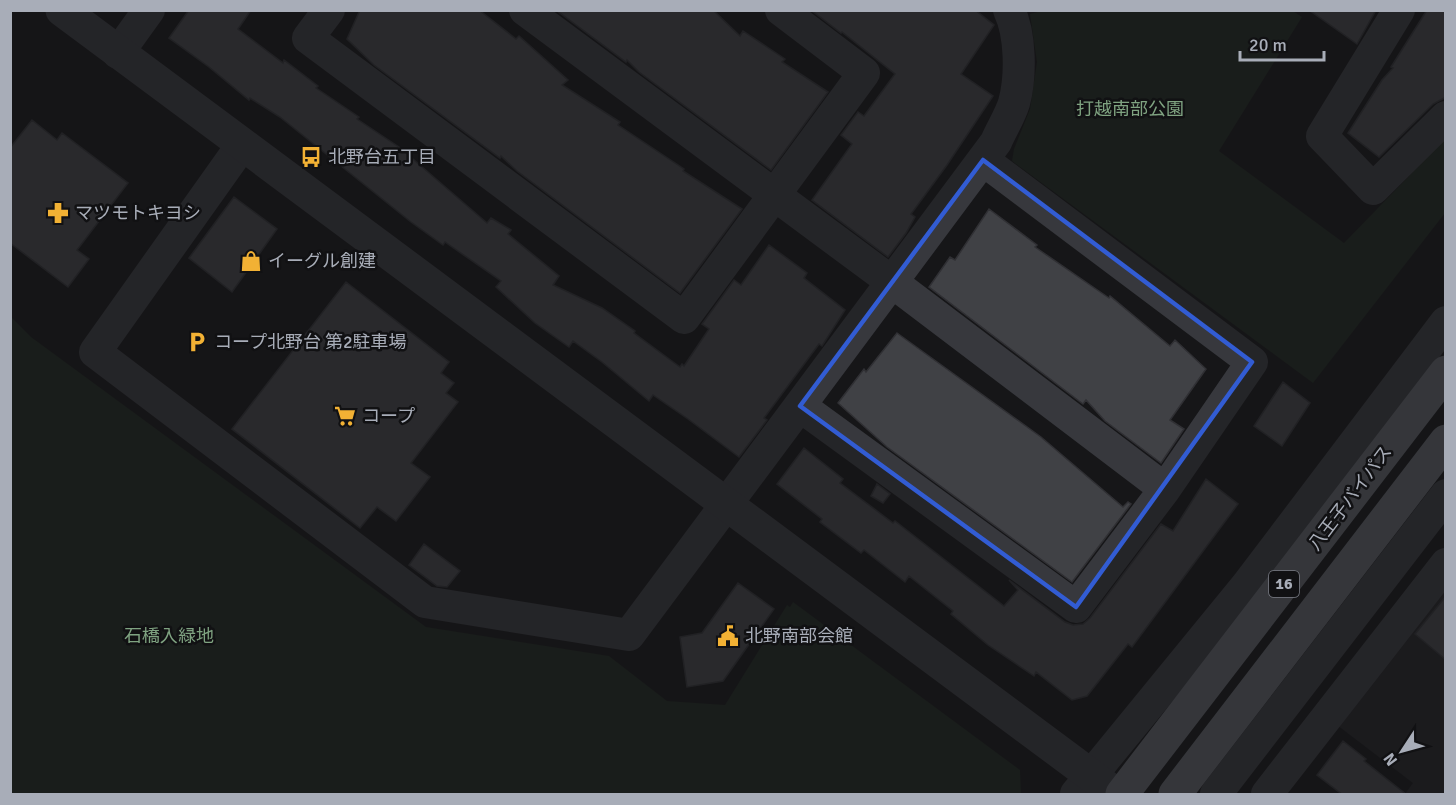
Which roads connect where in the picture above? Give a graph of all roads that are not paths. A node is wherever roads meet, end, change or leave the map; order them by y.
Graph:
1 (62, 10) edge
2 (149, 10) edge
3 (329, 10) edge
4 (525, 10) edge
5 (781, 10) edge
6 (1009, 10) edge
7 (1399, 10) edge
8 (118, 52) junction
9 (1446, 117) edge
10 (242, 145) junction
11 (982, 160) junction
12 (773, 194) junction
13 (892, 282) junction
14 (1446, 322) edge
15 (1446, 372) edge
16 (800, 406) junction
17 (1446, 441) edge
18 (1165, 489) junction
19 (1446, 495) edge
20 (726, 505) junction
21 (1446, 564) edge
22 (1330, 648) junction
23 (1362, 673) junction
24 (1102, 789) edge
25 (1175, 795) edge
26 (1216, 795) edge
27 (1268, 795) edge

1 - 8 street
2 - 8 street
3 - 12 street
4 - 12 street
5 - 12 street
6 - 11 street
7 - 9 street
8 - 10 street
10 - 20 street
10 - 20 street
11 - 13 street
11 - 18 street
12 - 13 street
13 - 16 street
13 - 18 street
14 - 24 street
15 - 24 highway, 八王子バイパス / 16
16 - 18 street
16 - 20 street
17 - 25 highway, 16
19 - 22 street
20 - 24 street
21 - 23 street
22 - 23 street
22 - 26 street
23 - 27 street

